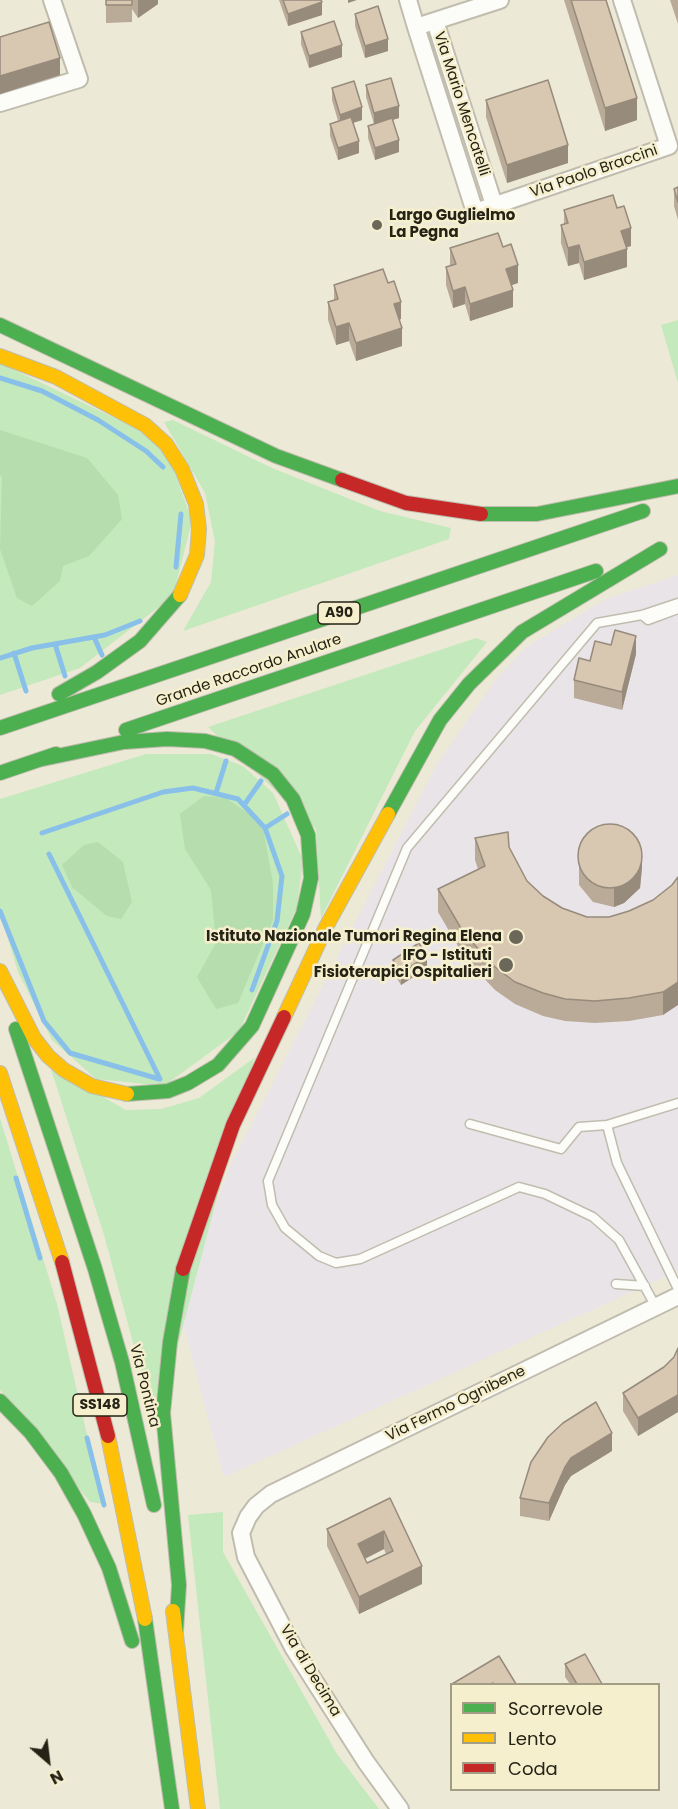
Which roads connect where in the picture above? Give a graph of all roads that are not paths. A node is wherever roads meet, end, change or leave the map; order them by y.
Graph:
1 (52, 0) edge
2 (408, 0) edge
3 (500, 0) edge
4 (622, 0) edge
5 (435, 21) junction
6 (416, 27) junction
7 (0, 103) edge
8 (494, 205) junction
9 (475, 212) joint
10 (0, 325) edge
11 (0, 356) edge
12 (678, 486) edge
13 (667, 503) edge
14 (678, 543) edge
15 (660, 549) junction
16 (678, 603) edge
17 (678, 609) edge
18 (642, 615) junction
19 (0, 728) edge
20 (38, 760) junction
21 (0, 772) edge
22 (0, 971) edge
23 (0, 984) edge
24 (0, 1073) edge
25 (678, 1103) edge
26 (470, 1124) dead end
27 (607, 1125) junction
28 (616, 1284) dead end
29 (645, 1286) junction
30 (678, 1289) edge
31 (678, 1296) edge
32 (656, 1307) junction
33 (0, 1401) edge
34 (244, 1525) joint
35 (176, 1631) junction
36 (164, 1746) junction
37 (172, 1809) edge
38 (198, 1809) edge
39 (400, 1809) edge

1 - 7 street
2 - 6 street, Via Mario Mencatelli
3 - 5 street
4 - 8 street, Via Paolo Braccini
5 - 6 street, Via Mario Mencatelli
5 - 8 street, Via Mario Mencatelli
6 - 9 street, Via Mario Mencatelli
8 - 9 street, Via Paolo Braccini
10 - 12 highway
11 - 19 highway
13 - 19 highway, Grande Raccordo Anulare / A90
14 - 15 highway, Grande Raccordo Anulare
15 - 20 highway, Grande Raccordo Anulare
15 - 35 highway
16 - 18 lane
17 - 18 lane
18 - 29 lane
20 - 21 highway, Grande Raccordo Anulare
20 - 22 highway
23 - 35 highway, Via Pontina / SS148
24 - 36 highway, SS148
25 - 27 lane
26 - 27 lane
27 - 30 lane
28 - 29 lane
29 - 32 lane
31 - 32 street, Via Fermo Ognibene
32 - 34 street, Via Fermo Ognibene
33 - 36 highway
34 - 39 street, Via di Decima
35 - 38 highway, Via Pontina / SS148
36 - 37 highway, SS148

